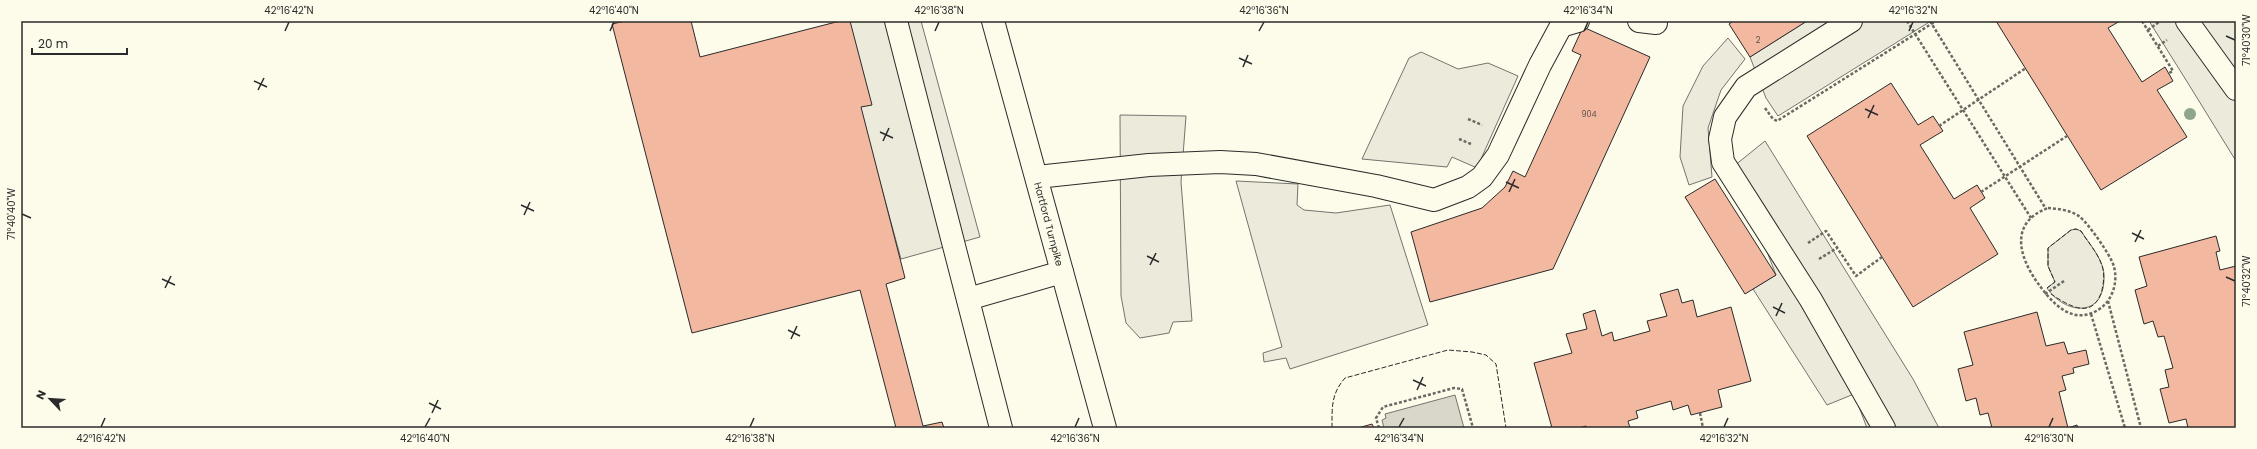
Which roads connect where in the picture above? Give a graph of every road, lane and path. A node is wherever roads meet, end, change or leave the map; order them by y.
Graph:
1 (896, 21) edge
2 (993, 21) edge
3 (1578, 21) edge
4 (1851, 21) edge
5 (1907, 21) edge
6 (1936, 21) edge
7 (2142, 21) edge
8 (2161, 21) edge
9 (2187, 21) edge
10 (1931, 22) edge
11 (2148, 30) junction
12 (1915, 35) junction
13 (2026, 68) dead end
14 (2169, 73) dead end
15 (2236, 89) edge
16 (1979, 100) junction
17 (1764, 106) dead end
18 (1963, 110) junction
19 (1939, 126) dead end
20 (2067, 136) dead end
21 (2020, 166) junction
22 (2004, 176) junction
23 (1037, 178) junction
24 (1981, 192) dead end
25 (2046, 208) junction
26 (2031, 218) junction
27 (1804, 245) dead end
28 (1837, 248) junction
29 (1882, 257) dead end
30 (1815, 262) dead end
31 (1062, 272) junction
32 (2064, 281) dead end
33 (2045, 294) junction
34 (968, 299) junction
35 (2108, 301) junction
36 (2091, 314) junction
37 (1700, 413) dead end
38 (1001, 428) edge
39 (1105, 428) edge
40 (1379, 428) edge
41 (1472, 428) edge
42 (1703, 428) edge
43 (1884, 428) edge
44 (2125, 428) edge
45 (2141, 428) edge

1 - 34 main road
2 - 23 main road, Hartford Turnpike
3 - 23 main road
4 - 43 main road
5 - 12 path
6 - 10 path
7 - 11 path
8 - 11 path
9 - 15 main road
10 - 12 path
10 - 16 path
11 - 14 path
12 - 17 path
12 - 18 path
13 - 16 path
16 - 18 path
16 - 21 path
18 - 19 path
18 - 22 path
20 - 21 path
21 - 22 path
21 - 25 path
22 - 24 path
22 - 26 path
23 - 31 main road, Hartford Turnpike
25 - 26 path
25 - 35 path
26 - 33 path
27 - 28 path
28 - 29 path
28 - 30 path
31 - 34 main road
31 - 39 main road, Hartford Turnpike
32 - 33 path
33 - 36 path
34 - 38 main road
35 - 36 path
35 - 45 path
36 - 44 path
37 - 42 path
40 - 41 path

